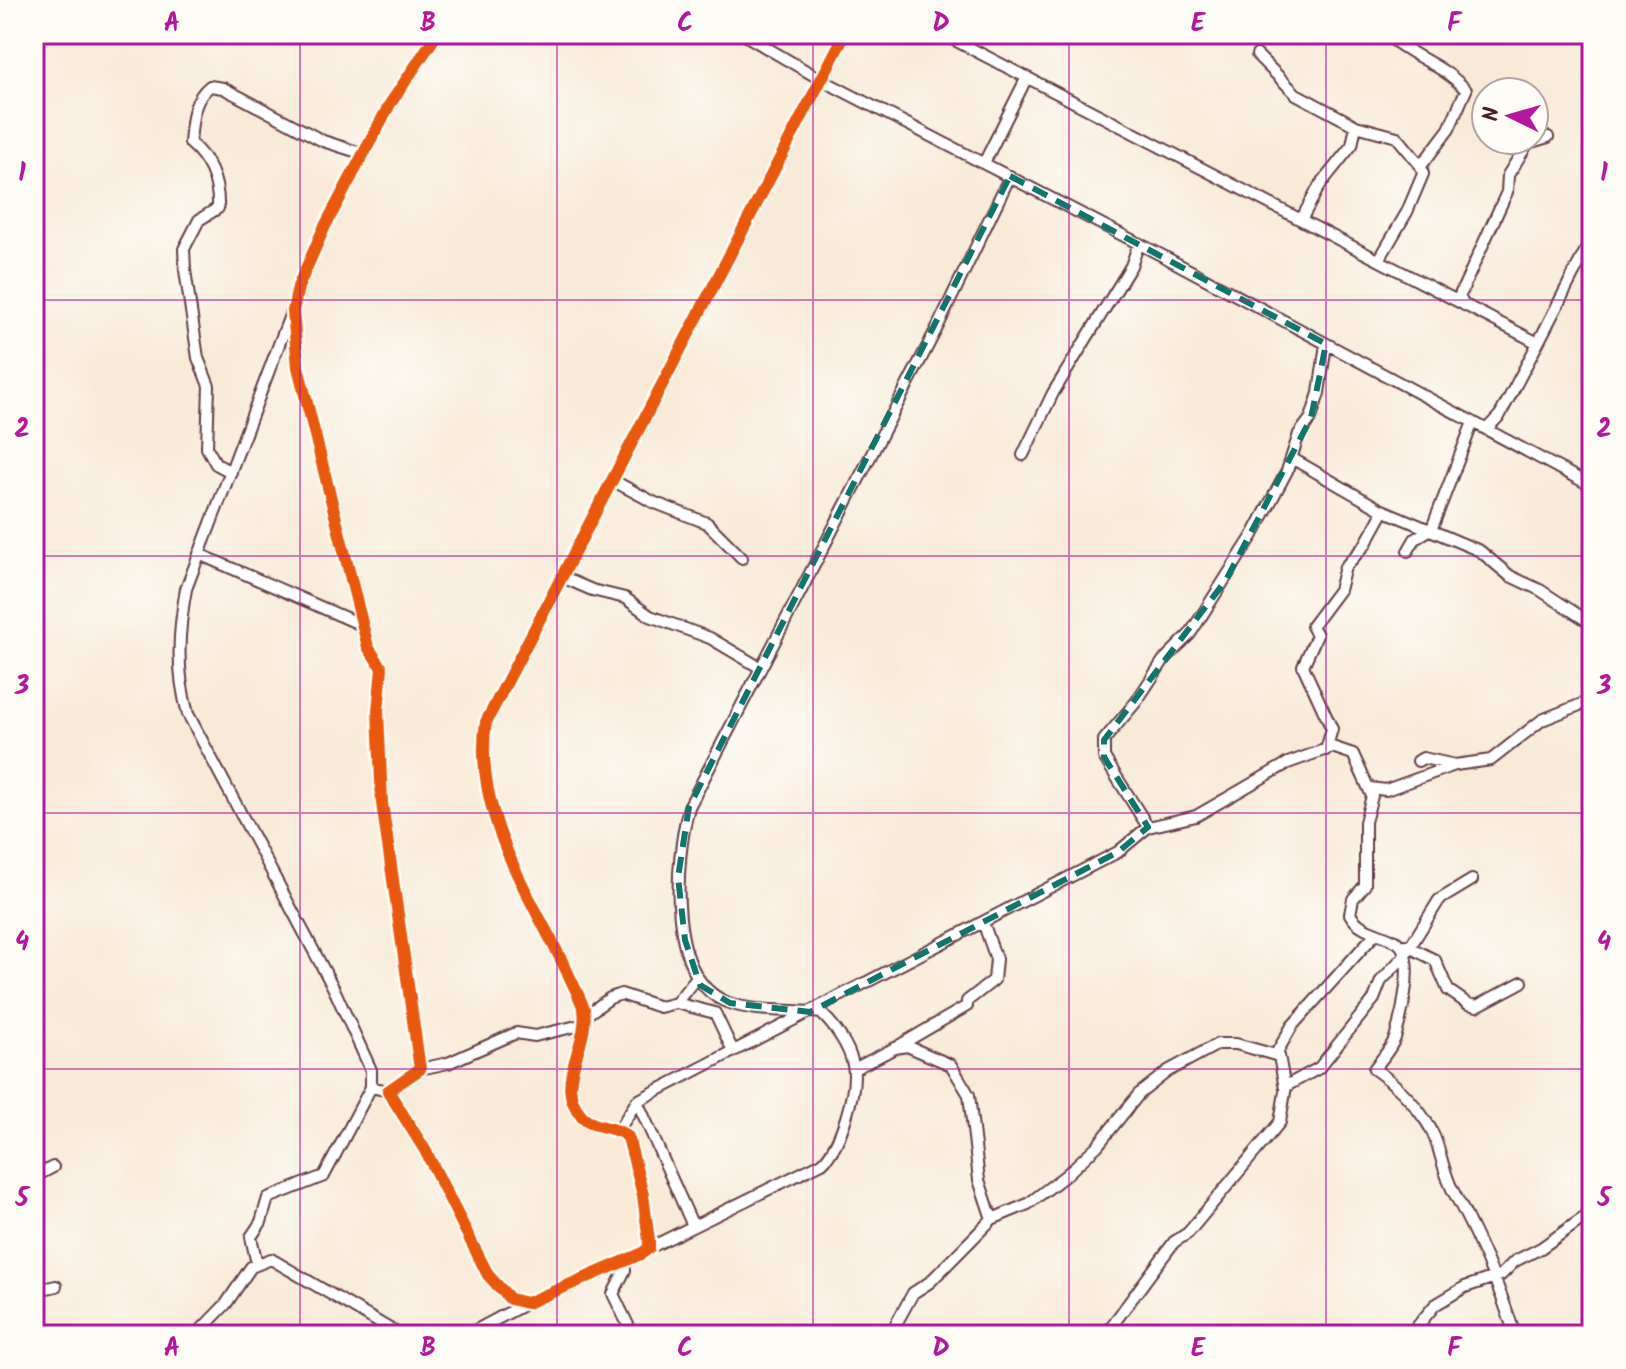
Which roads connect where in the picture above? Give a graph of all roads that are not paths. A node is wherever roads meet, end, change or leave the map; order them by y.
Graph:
1 (437, 34) edge
2 (743, 34) edge
3 (845, 34) edge
4 (943, 34) edge
5 (1386, 34) edge
6 (1257, 55) dead end
7 (1027, 77) junction
8 (820, 79) junction
9 (1356, 126) junction
10 (364, 154) junction
11 (1520, 156) edge
12 (984, 163) junction
13 (1421, 166) junction
14 (1010, 176) junction
15 (1302, 218) junction
16 (1592, 238) edge
17 (1139, 243) junction
18 (1379, 260) junction
19 (294, 304) junction
20 (1464, 305) junction
21 (1538, 343) junction
22 (1326, 344) junction
23 (1473, 422) junction
24 (1487, 429) junction
25 (1023, 455) dead end
26 (1293, 459) junction
27 (231, 472) junction
28 (612, 480) junction
29 (1592, 486) edge
30 (1380, 509) junction
31 (1430, 530) junction
32 (1408, 551) dead end
33 (199, 554) junction
34 (742, 558) dead end
35 (562, 577) junction
36 (1589, 618) edge
37 (364, 626) junction
38 (759, 667) junction
39 (1592, 700) edge
40 (1326, 750) junction
41 (1418, 761) dead end
42 (1455, 765) junction
43 (1370, 788) junction
44 (1148, 827) junction
45 (1472, 880) dead end
46 (983, 922) junction
47 (1376, 933) junction
48 (1408, 951) junction
49 (698, 981) junction
50 (1522, 982) dead end
51 (676, 1003) junction
52 (810, 1012) junction
53 (715, 1013) junction
54 (585, 1020) junction
55 (895, 1048) junction
56 (733, 1051) junction
57 (1276, 1054) junction
58 (420, 1069) junction
59 (854, 1069) junction
60 (371, 1087) junction
61 (1285, 1088) junction
62 (388, 1091) junction
63 (637, 1101) junction
64 (618, 1131) junction
65 (53, 1167) dead end
66 (34, 1177) edge
67 (1592, 1212) edge
68 (992, 1219) junction
69 (693, 1226) junction
70 (649, 1248) junction
71 (624, 1261) junction
72 (257, 1264) junction
73 (1492, 1278) junction
74 (56, 1286) dead end
75 (34, 1291) edge
76 (527, 1303) junction
77 (196, 1335) edge
78 (400, 1335) edge
79 (467, 1335) edge
80 (633, 1335) edge
81 (890, 1335) edge
82 (1105, 1335) edge
83 (1410, 1335) edge
84 (1515, 1335) edge

1 - 10 street
2 - 8 street
3 - 8 street
4 - 7 street
5 - 13 street
6 - 9 street
7 - 12 street
7 - 15 street
8 - 12 street
8 - 28 street
9 - 13 street
9 - 15 street
10 - 19 street
10 - 27 street
11 - 20 street
12 - 14 street
13 - 18 street
14 - 17 street
14 - 38 street
15 - 18 street
16 - 21 street
17 - 22 street
17 - 25 street
18 - 20 street
19 - 27 street
19 - 37 street
20 - 21 street
21 - 24 street
22 - 23 street
22 - 26 street
23 - 24 street
23 - 31 street
24 - 29 street
26 - 30 street
26 - 44 street
27 - 33 street
28 - 34 street
28 - 35 street
30 - 31 street
30 - 40 street
31 - 32 street
31 - 36 street
33 - 37 street
33 - 60 street
35 - 38 street
35 - 54 street
37 - 58 street
38 - 49 street
39 - 42 street
40 - 43 street
40 - 44 street
41 - 42 street
42 - 43 street
43 - 47 street
44 - 46 street
45 - 48 street
46 - 52 street
46 - 55 street
47 - 48 street
47 - 57 street
48 - 50 street
48 - 61 street
48 - 73 street
49 - 51 street
49 - 52 street
49 - 53 street
51 - 53 street
51 - 54 street
52 - 56 street
52 - 59 street
53 - 56 street
54 - 58 street
54 - 64 street
55 - 59 street
55 - 68 street
56 - 63 street
57 - 61 street
57 - 68 street
58 - 62 street
59 - 69 street
60 - 62 street
60 - 72 street
61 - 82 street
62 - 76 street
63 - 64 street
63 - 69 street
64 - 70 street
65 - 66 street
67 - 73 street
68 - 81 street
69 - 70 street
70 - 71 street
71 - 76 street
71 - 80 street
72 - 77 street
72 - 78 street
73 - 83 street
73 - 84 street
74 - 75 street
76 - 79 street

